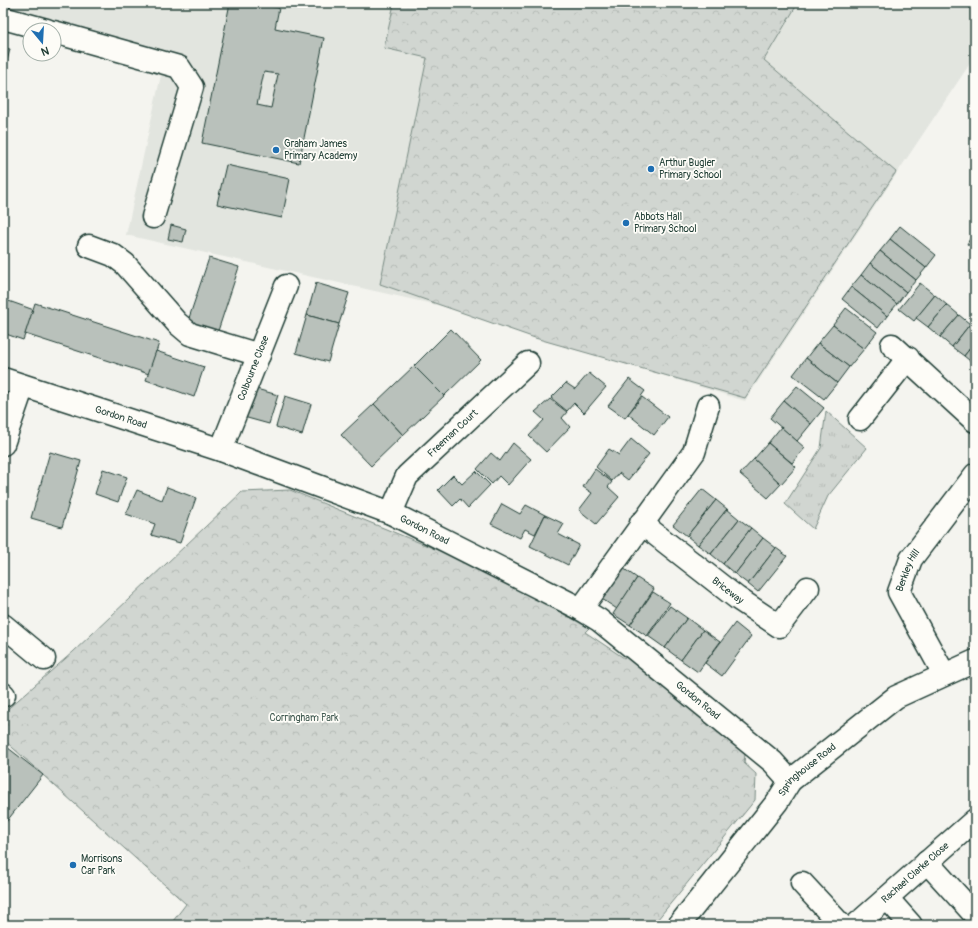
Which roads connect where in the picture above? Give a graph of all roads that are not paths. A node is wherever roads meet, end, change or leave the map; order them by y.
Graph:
1 (3, 18) edge
2 (22, 23) edge
3 (62, 34) edge
4 (154, 217) dead end
5 (90, 246) dead end
6 (286, 286) dead end
7 (259, 355) junction
8 (528, 363) dead end
9 (3, 379) edge
10 (23, 386) junction
11 (708, 406) dead end
12 (860, 420) dead end
13 (975, 421) edge
14 (3, 444) edge
15 (221, 450) junction
16 (975, 475) edge
17 (391, 513) junction
18 (641, 523) junction
19 (808, 588) dead end
20 (581, 609) junction
21 (3, 625) edge
22 (44, 659) dead end
23 (975, 661) edge
24 (944, 674) junction
25 (790, 781) junction
26 (975, 820) edge
27 (927, 862) junction
28 (802, 883) dead end
29 (887, 898) junction
30 (975, 915) edge
31 (680, 925) edge
32 (842, 925) edge
33 (856, 925) edge
34 (911, 925) edge

1 - 2 street
3 - 4 street
5 - 7 street
6 - 7 street, Colbourne Close
7 - 15 street, Colbourne Close
8 - 17 street, Freeman Court
9 - 10 street, Gordon Road
10 - 14 street
10 - 15 street, Gordon Road
11 - 18 street
12 - 13 street
15 - 17 street, Gordon Road
16 - 24 street, Berkley Hill
17 - 20 street, Gordon Road
18 - 19 street, Briceway
18 - 20 street
20 - 25 street, Gordon Road
21 - 22 street
23 - 24 street, Springhouse Road
24 - 25 street, Springhouse Road
25 - 31 street, Springhouse Road
26 - 27 street, Rachael Clarke Close
27 - 29 street, Rachael Clarke Close
27 - 30 street
28 - 32 street
29 - 33 street, Rachael Clarke Close
29 - 34 street

